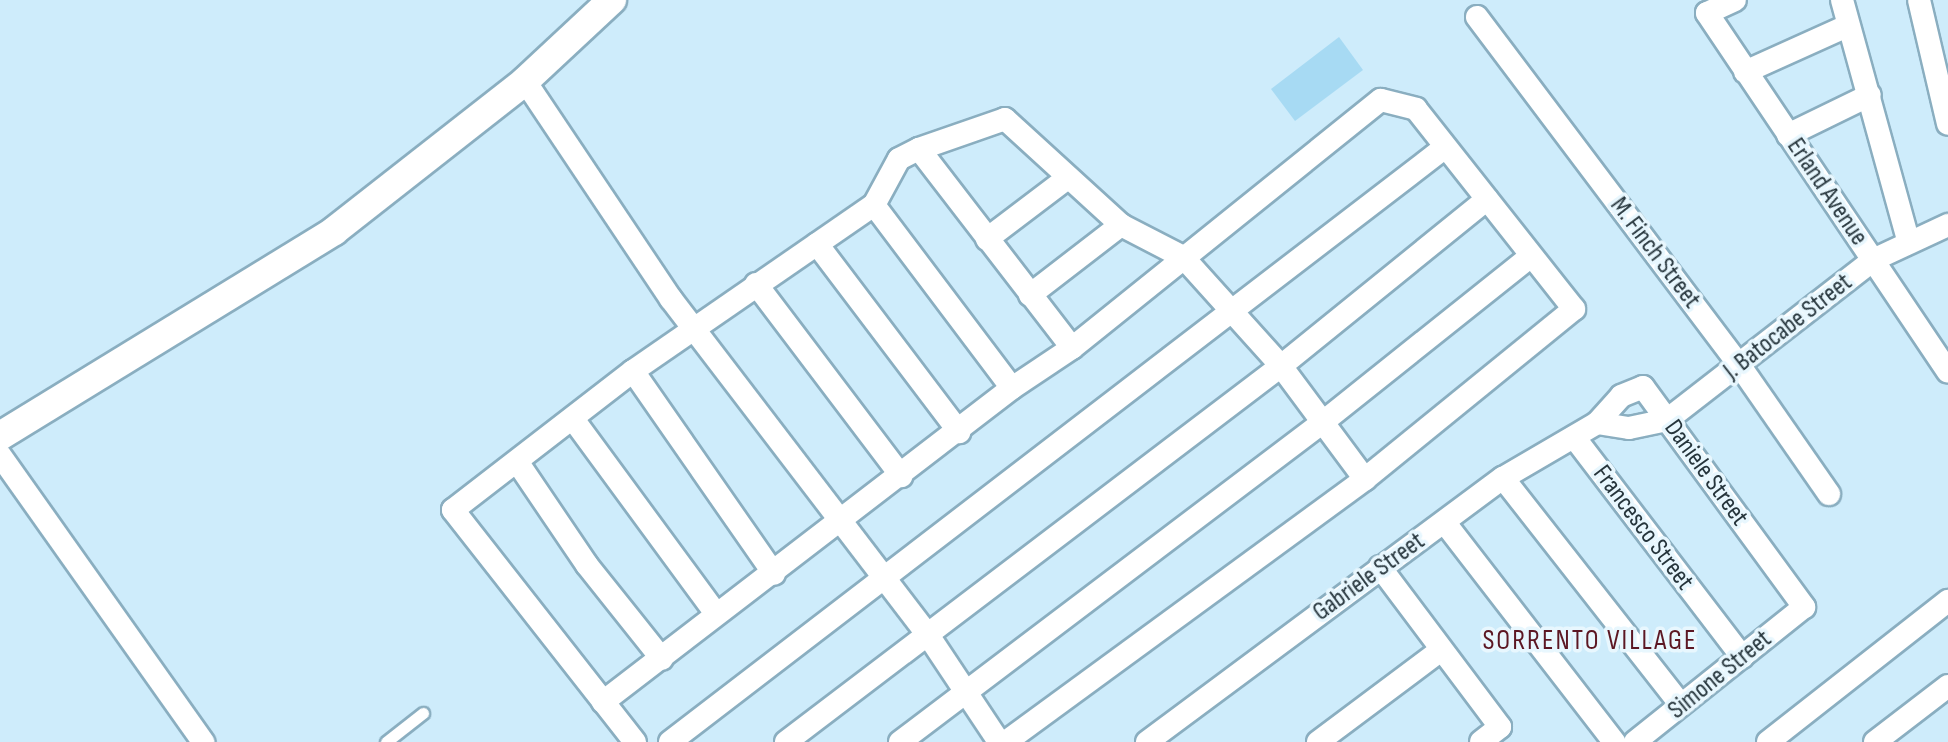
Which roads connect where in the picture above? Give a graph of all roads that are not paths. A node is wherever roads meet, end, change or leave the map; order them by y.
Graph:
1 (612, 0) edge
2 (1735, 0) edge
3 (1842, 0) edge
4 (1919, 0) edge
5 (1477, 17) dead end
6 (1847, 26) junction
7 (1745, 72) junction
8 (525, 81) junction
9 (1870, 95) junction
10 (1948, 124) edge
11 (1788, 135) junction
12 (1444, 148) junction
13 (919, 149) junction
14 (1066, 179) junction
15 (1487, 199) junction
16 (874, 205) junction
17 (1121, 225) junction
18 (1948, 225) edge
19 (987, 239) junction
20 (1908, 240) junction
21 (817, 244) junction
22 (1531, 256) junction
23 (1183, 257) junction
24 (1873, 260) junction
25 (756, 284) junction
26 (1030, 295) junction
27 (1232, 313) junction
28 (693, 329) junction
29 (1072, 348) junction
30 (1281, 366) junction
31 (1740, 366) junction
32 (633, 371) junction
33 (1948, 371) edge
34 (1012, 388) junction
35 (1671, 417) junction
36 (573, 419) junction
37 (1323, 422) junction
38 (1597, 423) junction
39 (959, 432) junction
40 (0, 436) edge
41 (1574, 437) junction
42 (0, 455) edge
43 (518, 463) junction
44 (901, 476) junction
45 (1503, 478) junction
46 (1365, 479) junction
47 (1829, 494) dead end
48 (842, 523) junction
49 (1445, 523) junction
50 (1380, 567) junction
51 (774, 574) junction
52 (885, 580) junction
53 (1948, 601) edge
54 (1804, 607) joint
55 (716, 614) junction
56 (928, 635) junction
57 (1441, 650) junction
58 (1742, 657) junction
59 (662, 659) junction
60 (1948, 686) edge
61 (968, 691) junction
62 (603, 702) junction
63 (1681, 705) junction
64 (423, 713) dead end
65 (203, 742) edge
66 (386, 742) edge
67 (635, 742) edge
68 (670, 742) edge
69 (786, 742) edge
70 (900, 742) edge
71 (999, 742) edge
72 (1006, 742) edge
73 (1147, 742) edge
74 (1318, 742) edge
75 (1481, 742) edge
76 (1614, 742) edge
77 (1635, 742) edge
78 (1768, 742) edge
79 (1875, 742) edge

1 - 8 street
2 - 7 street, Erland Avenue
3 - 6 street
4 - 10 street
5 - 31 street, M. Finch Street
6 - 7 street
6 - 9 street
7 - 11 street, Erland Avenue
8 - 28 street
8 - 40 street
9 - 11 street
9 - 20 street
11 - 24 street, Erland Avenue
12 - 15 street
12 - 23 street
12 - 27 street
13 - 14 street
13 - 16 street
13 - 19 street
14 - 17 street
14 - 19 street
15 - 22 street
15 - 30 street
16 - 21 street
16 - 34 street
17 - 23 street
17 - 26 street
18 - 20 street, J. Batocabe Street
19 - 26 street
20 - 24 street, J. Batocabe Street
21 - 25 street
21 - 39 street
22 - 37 street
22 - 46 street
23 - 27 street
23 - 29 street
24 - 31 street, J. Batocabe Street
24 - 33 street, Erland Avenue
25 - 28 street
25 - 44 street
26 - 29 street
27 - 30 street
27 - 52 street
28 - 32 street
28 - 48 street
29 - 34 street
30 - 37 street
30 - 56 street
31 - 35 street, J. Batocabe Street
31 - 47 street, M. Finch Street
32 - 36 street
32 - 51 street
34 - 39 street
35 - 38 street
35 - 38 street, Daniele Street
35 - 54 street, Daniele Street
36 - 43 street
36 - 55 street
37 - 46 street
37 - 61 street
38 - 41 street, Gabriele Street
39 - 44 street
41 - 45 street, Gabriele Street
41 - 58 street, Francesco Street
42 - 65 street
43 - 59 street
43 - 62 street
44 - 48 street
45 - 49 street, Gabriele Street
45 - 63 street
46 - 72 street
48 - 51 street
48 - 52 street
49 - 50 street, Gabriele Street
49 - 76 street
50 - 57 street
50 - 73 street, Gabriele Street
51 - 55 street
52 - 56 street
52 - 68 street
53 - 78 street
54 - 58 street, Simone Street
55 - 59 street
56 - 61 street
56 - 69 street
57 - 74 street
57 - 75 street
58 - 63 street, Simone Street
59 - 62 street
60 - 79 street
61 - 70 street
61 - 71 street
62 - 67 street
63 - 77 street, Simone Street
64 - 66 lane

